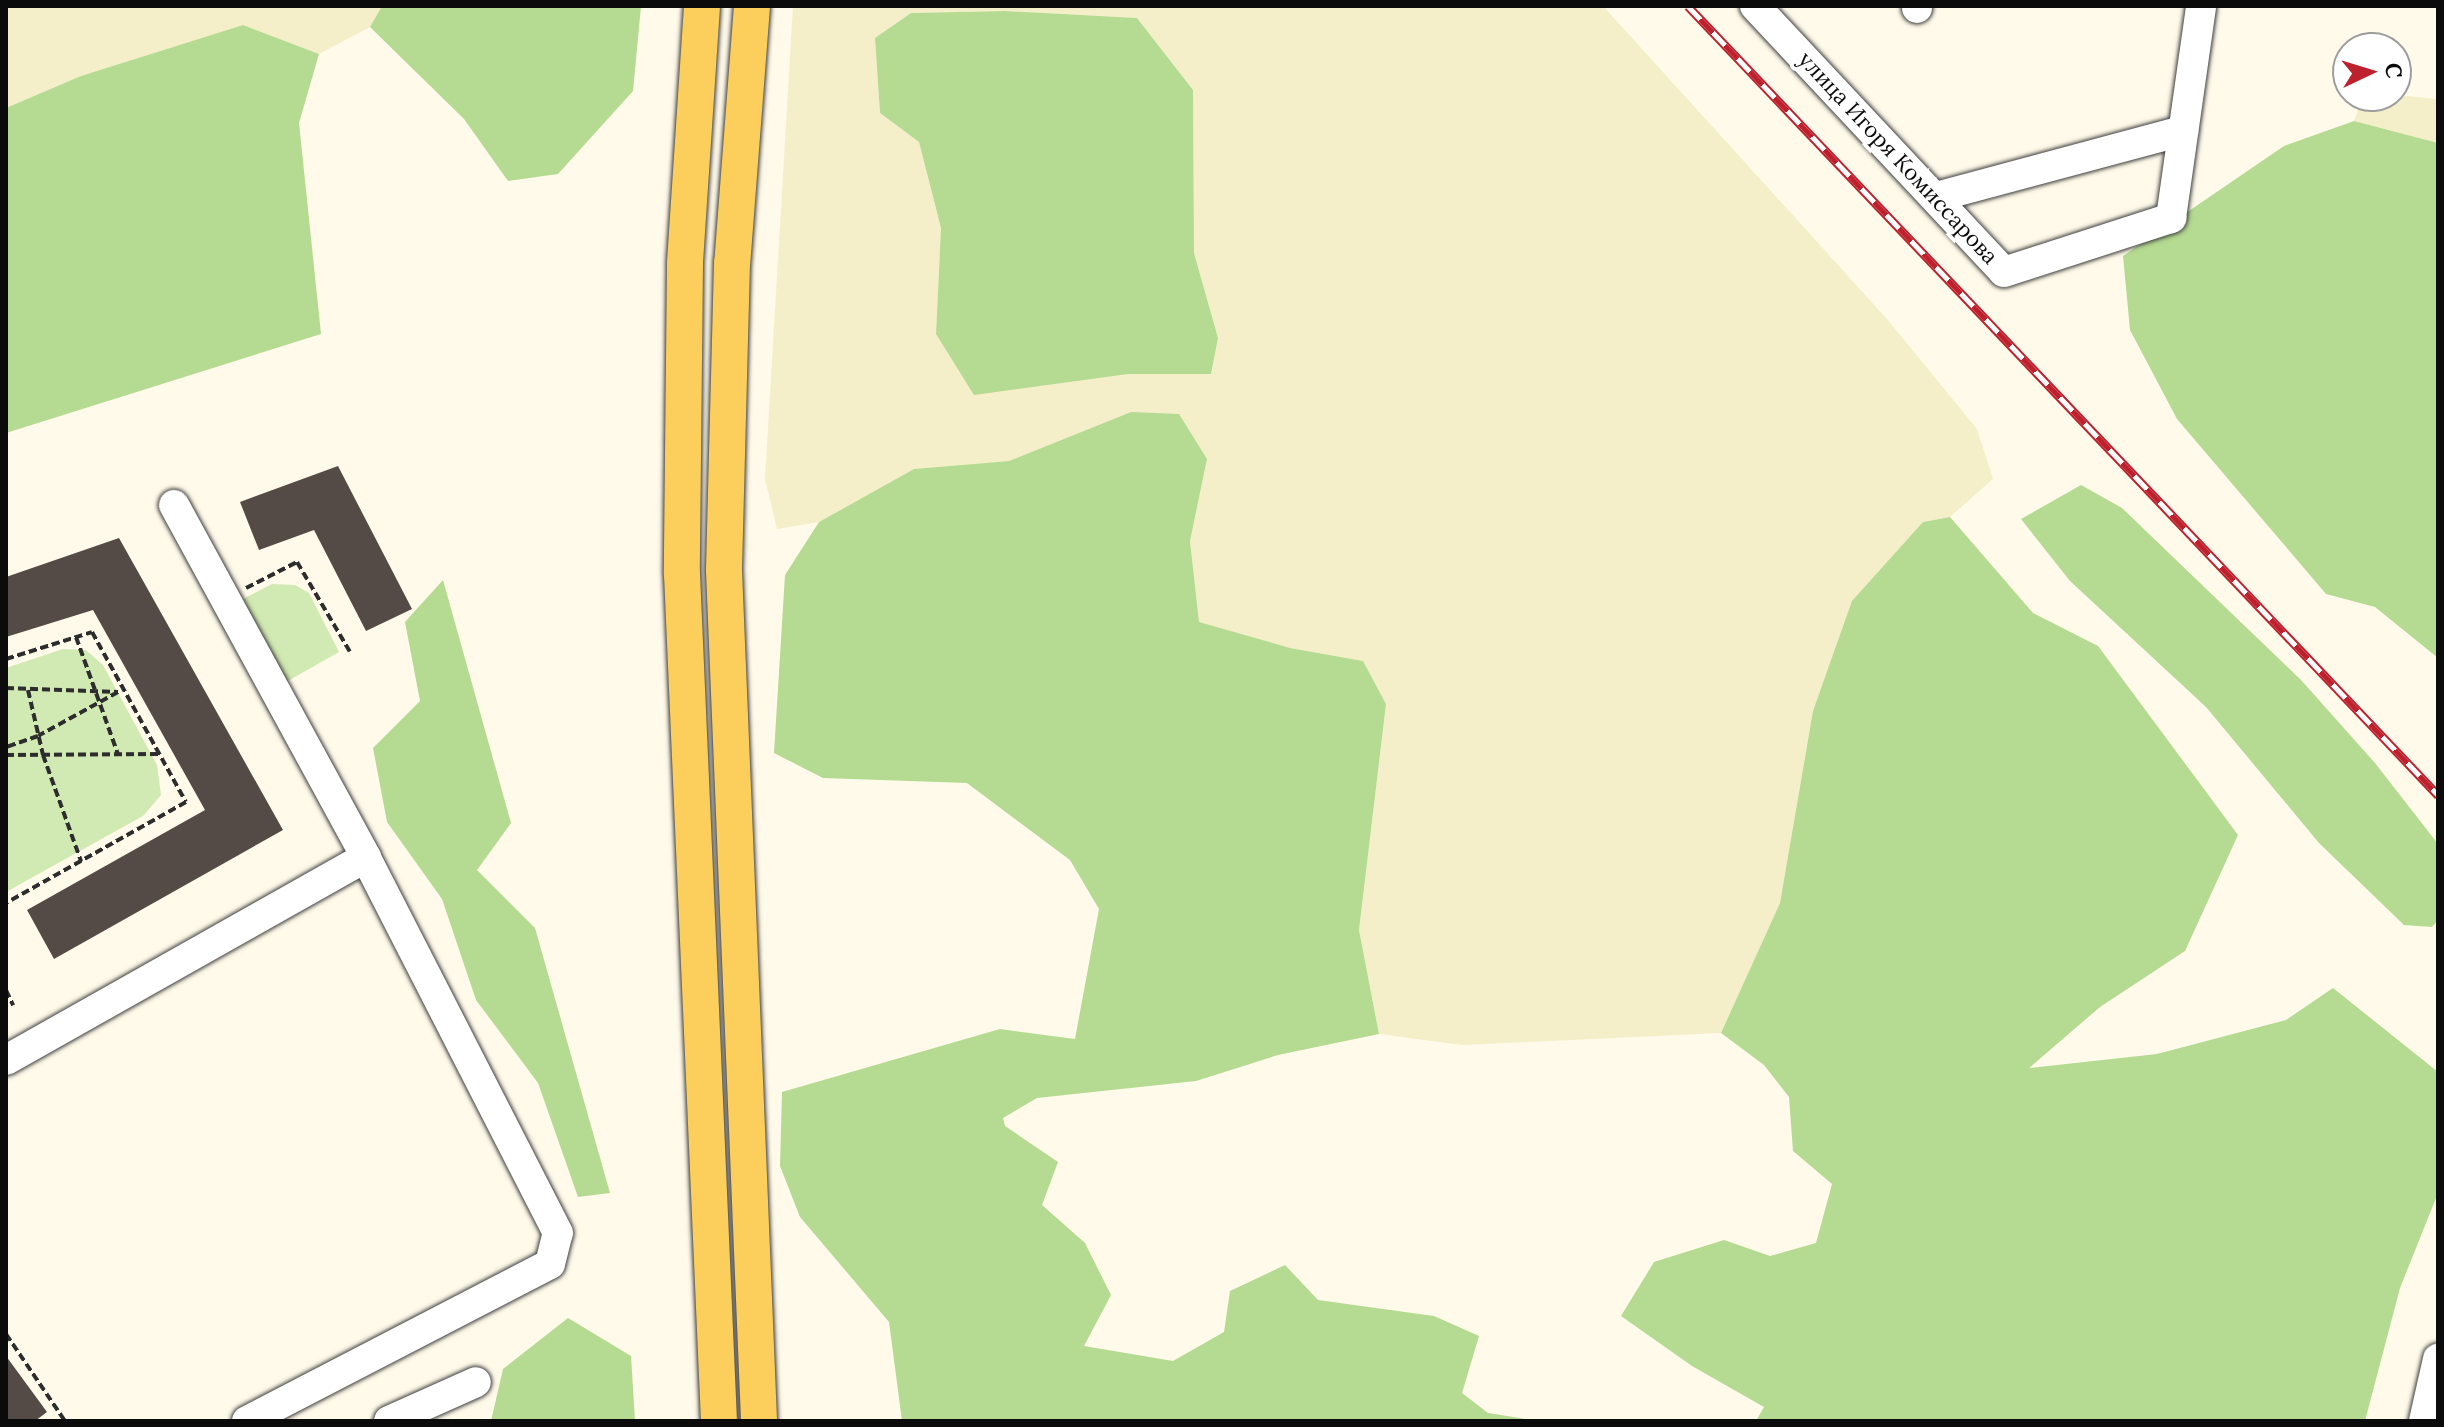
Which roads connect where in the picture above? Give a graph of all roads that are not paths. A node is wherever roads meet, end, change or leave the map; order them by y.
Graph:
1 (702, 6) edge
2 (752, 6) edge
3 (1755, 6) edge
4 (2201, 6) edge
5 (2183, 131) junction
6 (1936, 197) junction
7 (174, 505) dead end
8 (366, 857) junction
9 (6, 1060) edge
10 (2438, 1359) edge
11 (476, 1382) dead end
12 (247, 1421) edge
13 (389, 1421) edge
14 (719, 1421) edge
15 (759, 1421) edge
16 (2424, 1421) edge

1 - 14 main road
2 - 15 main road
3 - 6 street, улица Игоря Комиссарова
4 - 5 street, улица Игоря Комиссарова
5 - 6 street
5 - 6 street, улица Игоря Комиссарова
7 - 8 street
8 - 9 street
8 - 12 street
10 - 16 street
11 - 13 street

